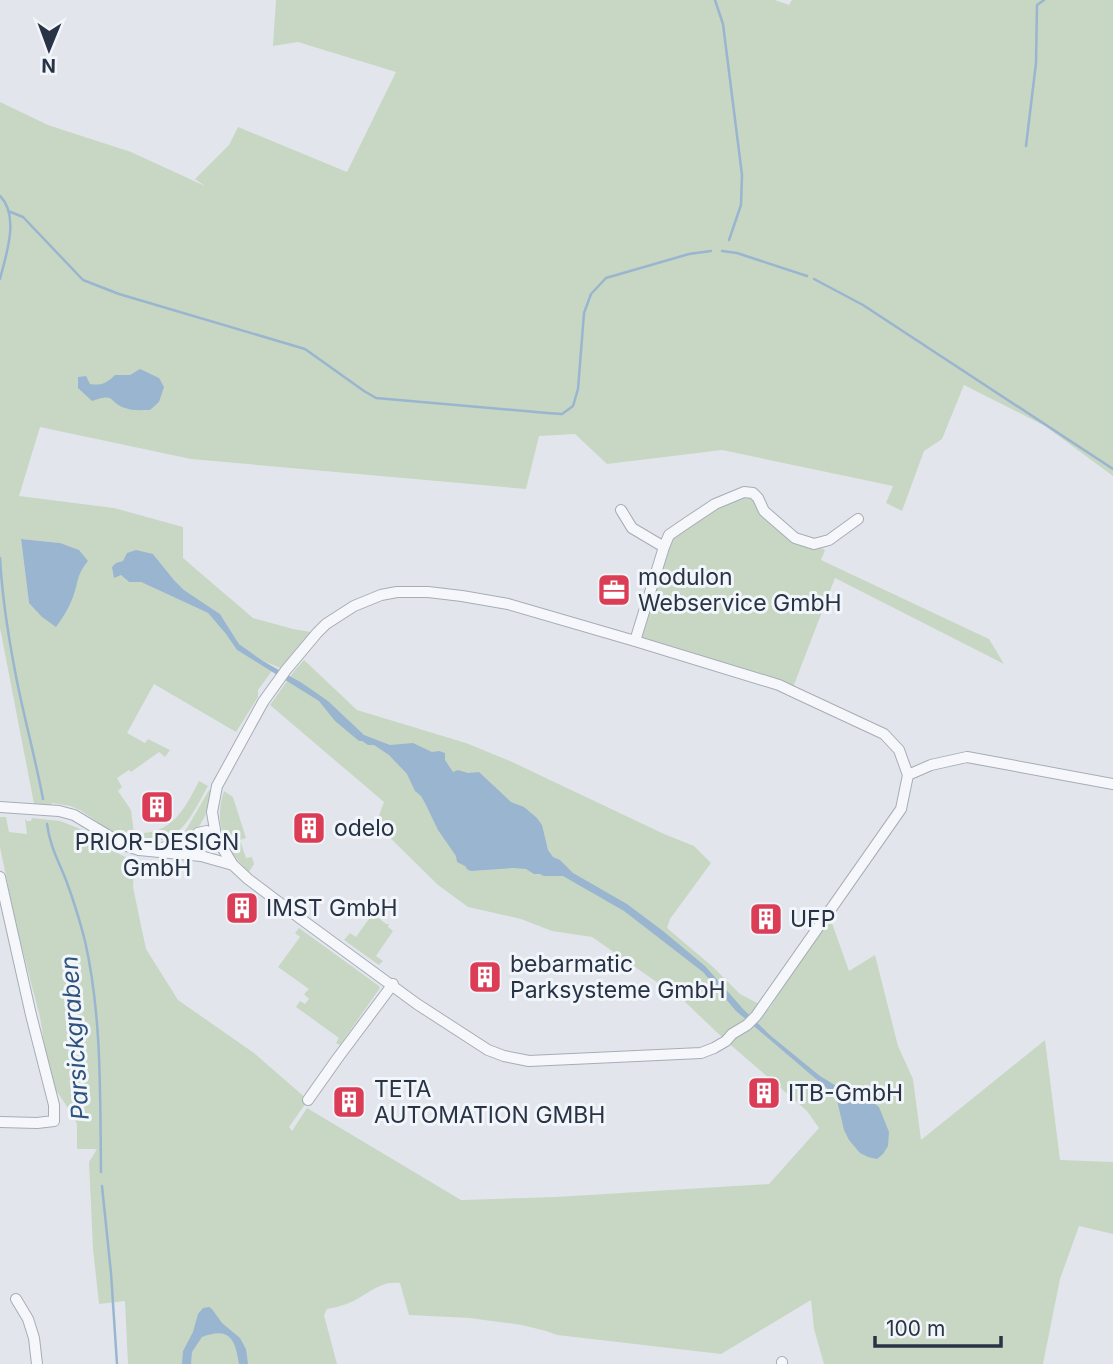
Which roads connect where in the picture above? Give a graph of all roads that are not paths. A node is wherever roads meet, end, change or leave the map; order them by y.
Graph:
1 (621, 510) dead end
2 (858, 519) dead end
3 (664, 547) junction
4 (635, 640) junction
5 (908, 775) junction
6 (1113, 784) edge
7 (0, 807) edge
8 (212, 812) junction
9 (197, 834) junction
10 (218, 840) junction
11 (146, 850) junction
12 (203, 856) junction
13 (233, 865) junction
14 (0, 877) edge
15 (393, 985) junction
16 (308, 1100) dead end
17 (0, 1122) edge
18 (16, 1298) dead end
19 (37, 1364) edge

1 - 3 street
2 - 3 street
3 - 4 street
4 - 5 street
4 - 8 street
5 - 6 street
5 - 15 street
7 - 11 street
8 - 9 street
8 - 10 street
9 - 10 street
9 - 11 street
9 - 12 street
10 - 12 street
10 - 13 street
11 - 12 street
12 - 13 street
13 - 15 street
14 - 17 street
15 - 16 street
18 - 19 street

